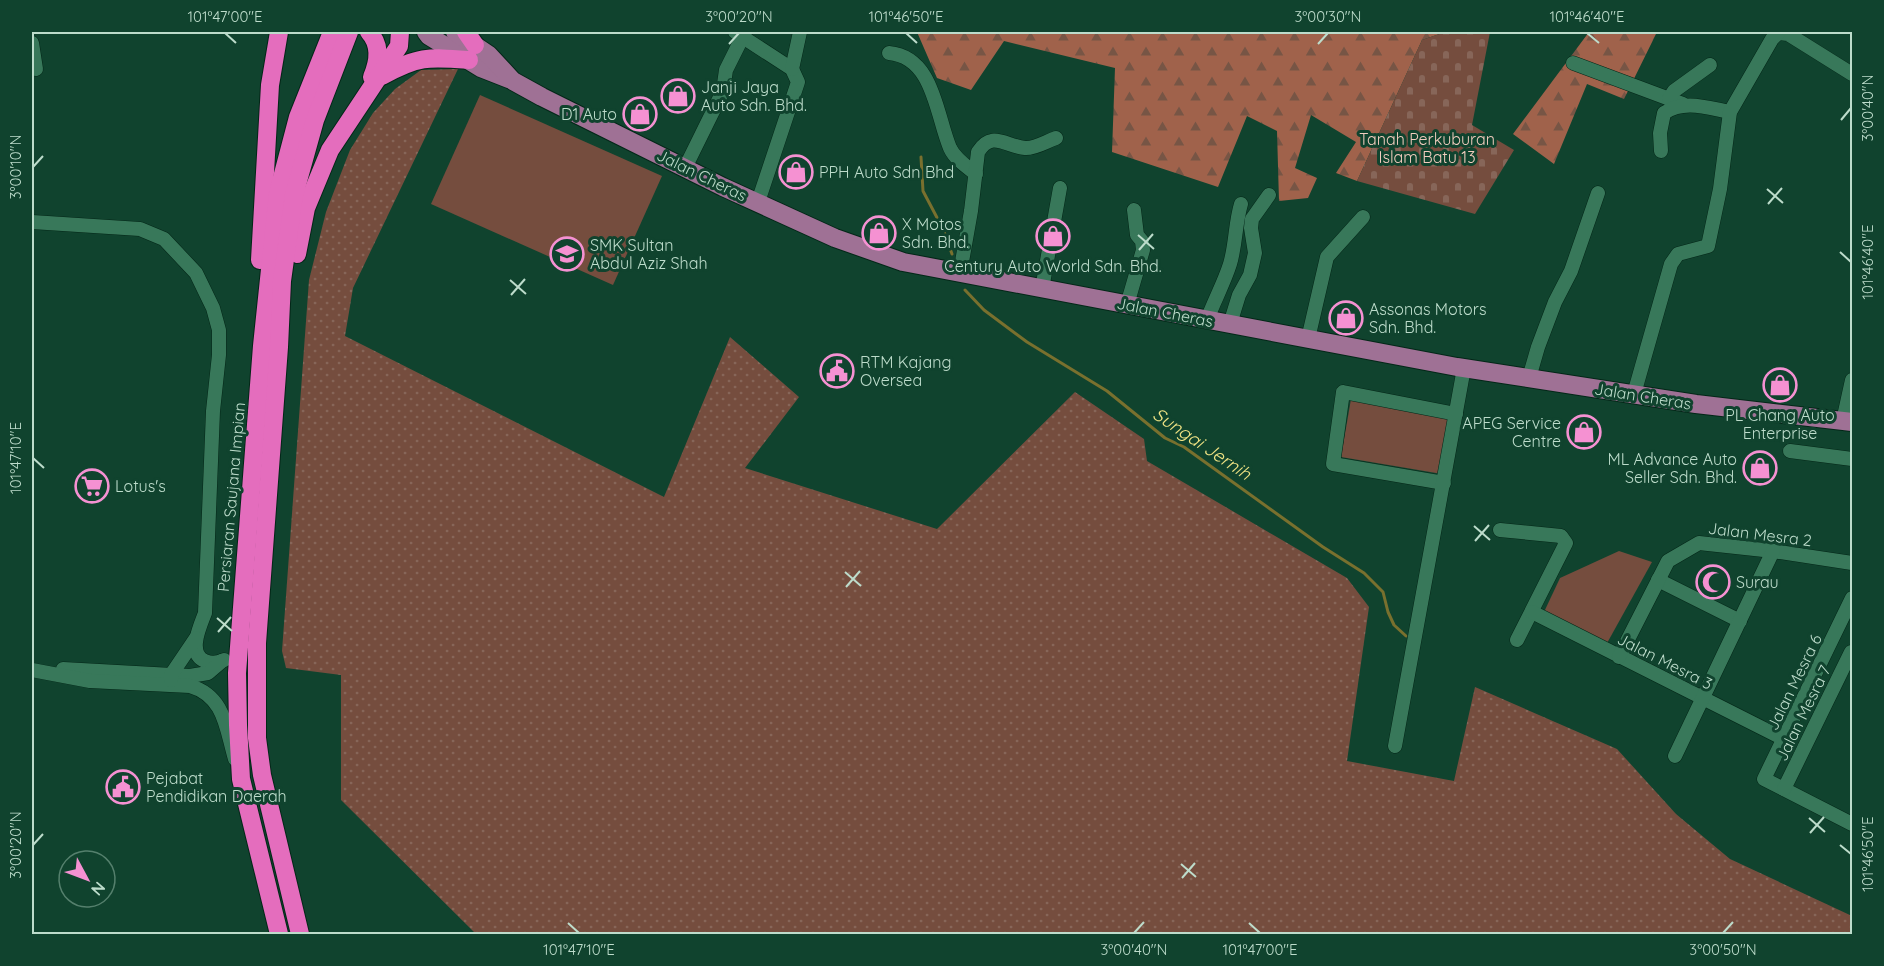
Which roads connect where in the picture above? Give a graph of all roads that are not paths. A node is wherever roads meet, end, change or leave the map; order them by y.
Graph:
1 (369, 32) edge
2 (400, 32) edge
3 (426, 32) edge
4 (455, 32) edge
5 (800, 32) edge
6 (1779, 32) edge
7 (282, 33) edge
8 (741, 34) edge
9 (338, 38) edge
10 (32, 43) edge
11 (470, 46) edge
12 (889, 53) dead end
13 (1573, 63) dead end
14 (1710, 65) dead end
15 (36, 69) dead end
16 (792, 69) junction
17 (1852, 74) edge
18 (378, 78) junction
19 (1669, 99) junction
20 (1683, 104) junction
21 (356, 108) junction
22 (1730, 112) junction
23 (1056, 138) dead end
24 (1661, 151) dead end
25 (685, 168) junction
26 (976, 174) junction
27 (1060, 188) dead end
28 (1598, 193) dead end
29 (1269, 195) dead end
30 (758, 202) junction
31 (1241, 204) dead end
32 (1134, 210) dead end
33 (1363, 217) dead end
34 (32, 222) edge
35 (960, 273) junction
36 (1042, 289) junction
37 (1127, 305) junction
38 (1207, 320) junction
39 (1230, 324) junction
40 (1308, 339) junction
41 (271, 347) junction
42 (1464, 368) junction
43 (1528, 378) junction
44 (1852, 380) edge
45 (1634, 394) junction
46 (266, 414) junction
47 (1456, 414) junction
48 (1848, 422) edge
49 (1790, 451) dead end
50 (1852, 459) edge
51 (1444, 483) junction
52 (1500, 530) dead end
53 (1773, 551) junction
54 (1852, 563) edge
55 (1658, 580) junction
56 (1852, 598) edge
57 (242, 610) junction
58 (1532, 612) junction
59 (1740, 621) junction
60 (197, 636) junction
61 (1517, 640) dead end
62 (1831, 644) junction
63 (1852, 653) edge
64 (1619, 657) junction
65 (224, 660) junction
66 (32, 670) edge
67 (171, 680) junction
68 (1703, 699) junction
69 (1784, 740) junction
70 (1395, 746) dead end
71 (1675, 756) dead end
72 (241, 779) junction
73 (1784, 789) junction
74 (1852, 824) edge
75 (279, 934) edge
76 (300, 934) edge

1 - 21 highway
2 - 18 highway
3 - 11 main road, Jalan Cheras
4 - 11 main road, Jalan Cheras
5 - 16 street
6 - 17 street
6 - 22 street
7 - 41 highway
8 - 16 street
8 - 25 street
9 - 41 highway
10 - 15 street
11 - 18 highway
11 - 25 main road, Jalan Cheras
12 - 26 street
13 - 19 street
14 - 19 street
16 - 30 street
18 - 21 highway
19 - 20 street
20 - 22 street
20 - 24 street
21 - 41 highway
22 - 45 street
23 - 26 street
25 - 30 main road, Jalan Cheras
26 - 35 street
27 - 36 street
28 - 43 street
29 - 39 street
30 - 35 main road, Jalan Cheras
31 - 38 street
32 - 37 street
33 - 40 street
34 - 60 street
35 - 36 main road, Jalan Cheras
36 - 37 main road, Jalan Cheras
37 - 38 main road, Jalan Cheras
38 - 39 main road, Jalan Cheras
39 - 40 main road, Jalan Cheras
40 - 42 main road, Jalan Cheras
41 - 46 highway, Persiaran Saujana Impian
42 - 43 main road, Jalan Cheras
42 - 47 street
43 - 45 main road, Jalan Cheras
44 - 48 street
45 - 48 main road, Jalan Cheras
46 - 57 highway, Persiaran Saujana Impian
46 - 76 highway, Persiaran Saujana Impian
47 - 51 street
47 - 51 street
49 - 50 street
51 - 70 street
52 - 58 street
53 - 54 street, Jalan Mesra 2
53 - 55 street, Jalan Mesra 2
53 - 59 street
55 - 59 street
55 - 64 street, Jalan Mesra 2
56 - 62 street, Jalan Mesra 6
57 - 65 street
57 - 72 highway, Persiaran Saujana Impian
58 - 61 street
58 - 64 street, Jalan Mesra 3
59 - 68 street
60 - 65 street
60 - 67 street
62 - 63 street
62 - 69 street, Jalan Mesra 6
63 - 73 street, Jalan Mesra 7
64 - 68 street, Jalan Mesra 3
65 - 67 street
66 - 67 street
67 - 72 street
68 - 69 street, Jalan Mesra 3
68 - 71 street
69 - 73 street, Jalan Mesra 6
72 - 75 highway, Persiaran Saujana Impian
73 - 74 street

